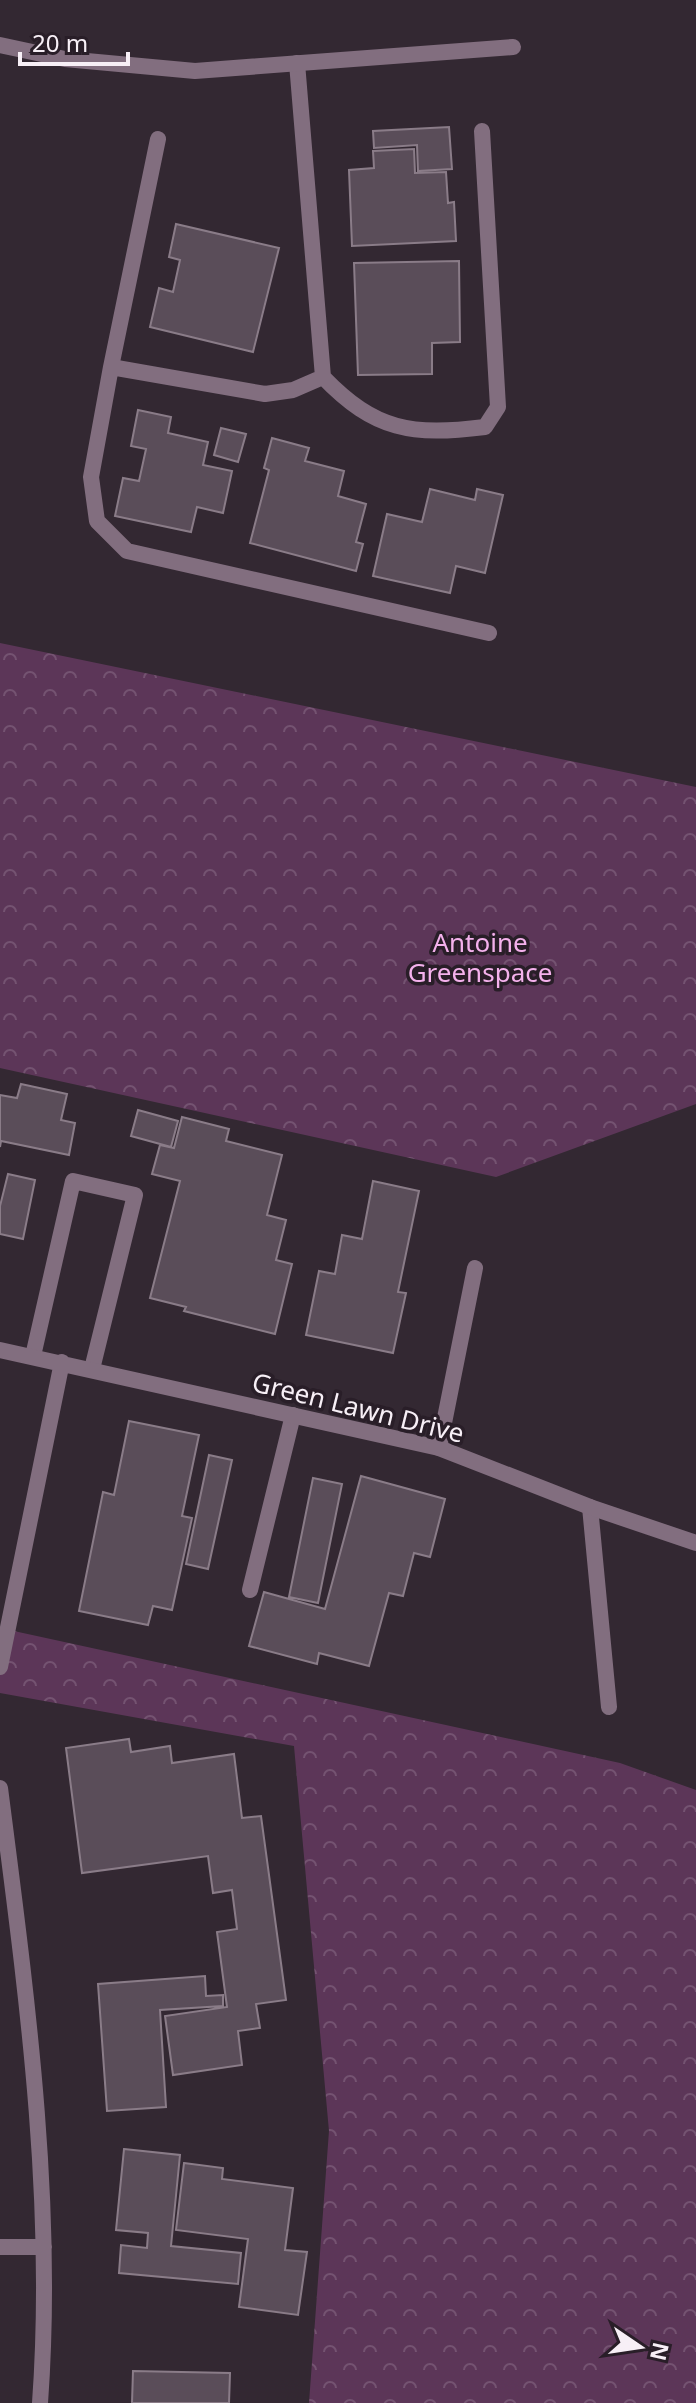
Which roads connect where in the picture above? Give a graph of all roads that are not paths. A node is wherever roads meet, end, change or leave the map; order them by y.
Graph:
1 (0, 45) edge
2 (513, 47) dead end
3 (297, 63) junction
4 (482, 131) dead end
5 (158, 139) dead end
6 (111, 367) junction
7 (323, 377) junction
8 (489, 633) dead end
9 (475, 1268) dead end
10 (0, 1350) edge
11 (33, 1356) junction
12 (62, 1362) junction
13 (92, 1369) junction
14 (293, 1415) junction
15 (439, 1448) junction
16 (590, 1507) junction
17 (696, 1543) edge
18 (250, 1590) dead end
19 (0, 1667) edge
20 (609, 1707) dead end
21 (0, 1788) edge
22 (0, 2247) edge
23 (44, 2247) junction
24 (40, 2403) edge

1 - 3 street
2 - 3 street
3 - 7 street
4 - 7 street
5 - 6 street
6 - 7 street
6 - 8 street
9 - 15 street
10 - 11 street, Green Lawn Drive
11 - 12 street, Green Lawn Drive
11 - 13 street
12 - 13 street, Green Lawn Drive
12 - 19 street
13 - 14 street, Green Lawn Drive
14 - 15 street, Green Lawn Drive
14 - 18 street
15 - 16 street, Green Lawn Drive
16 - 17 street, Green Lawn Drive
16 - 20 street
21 - 23 street
22 - 23 street
23 - 24 street

